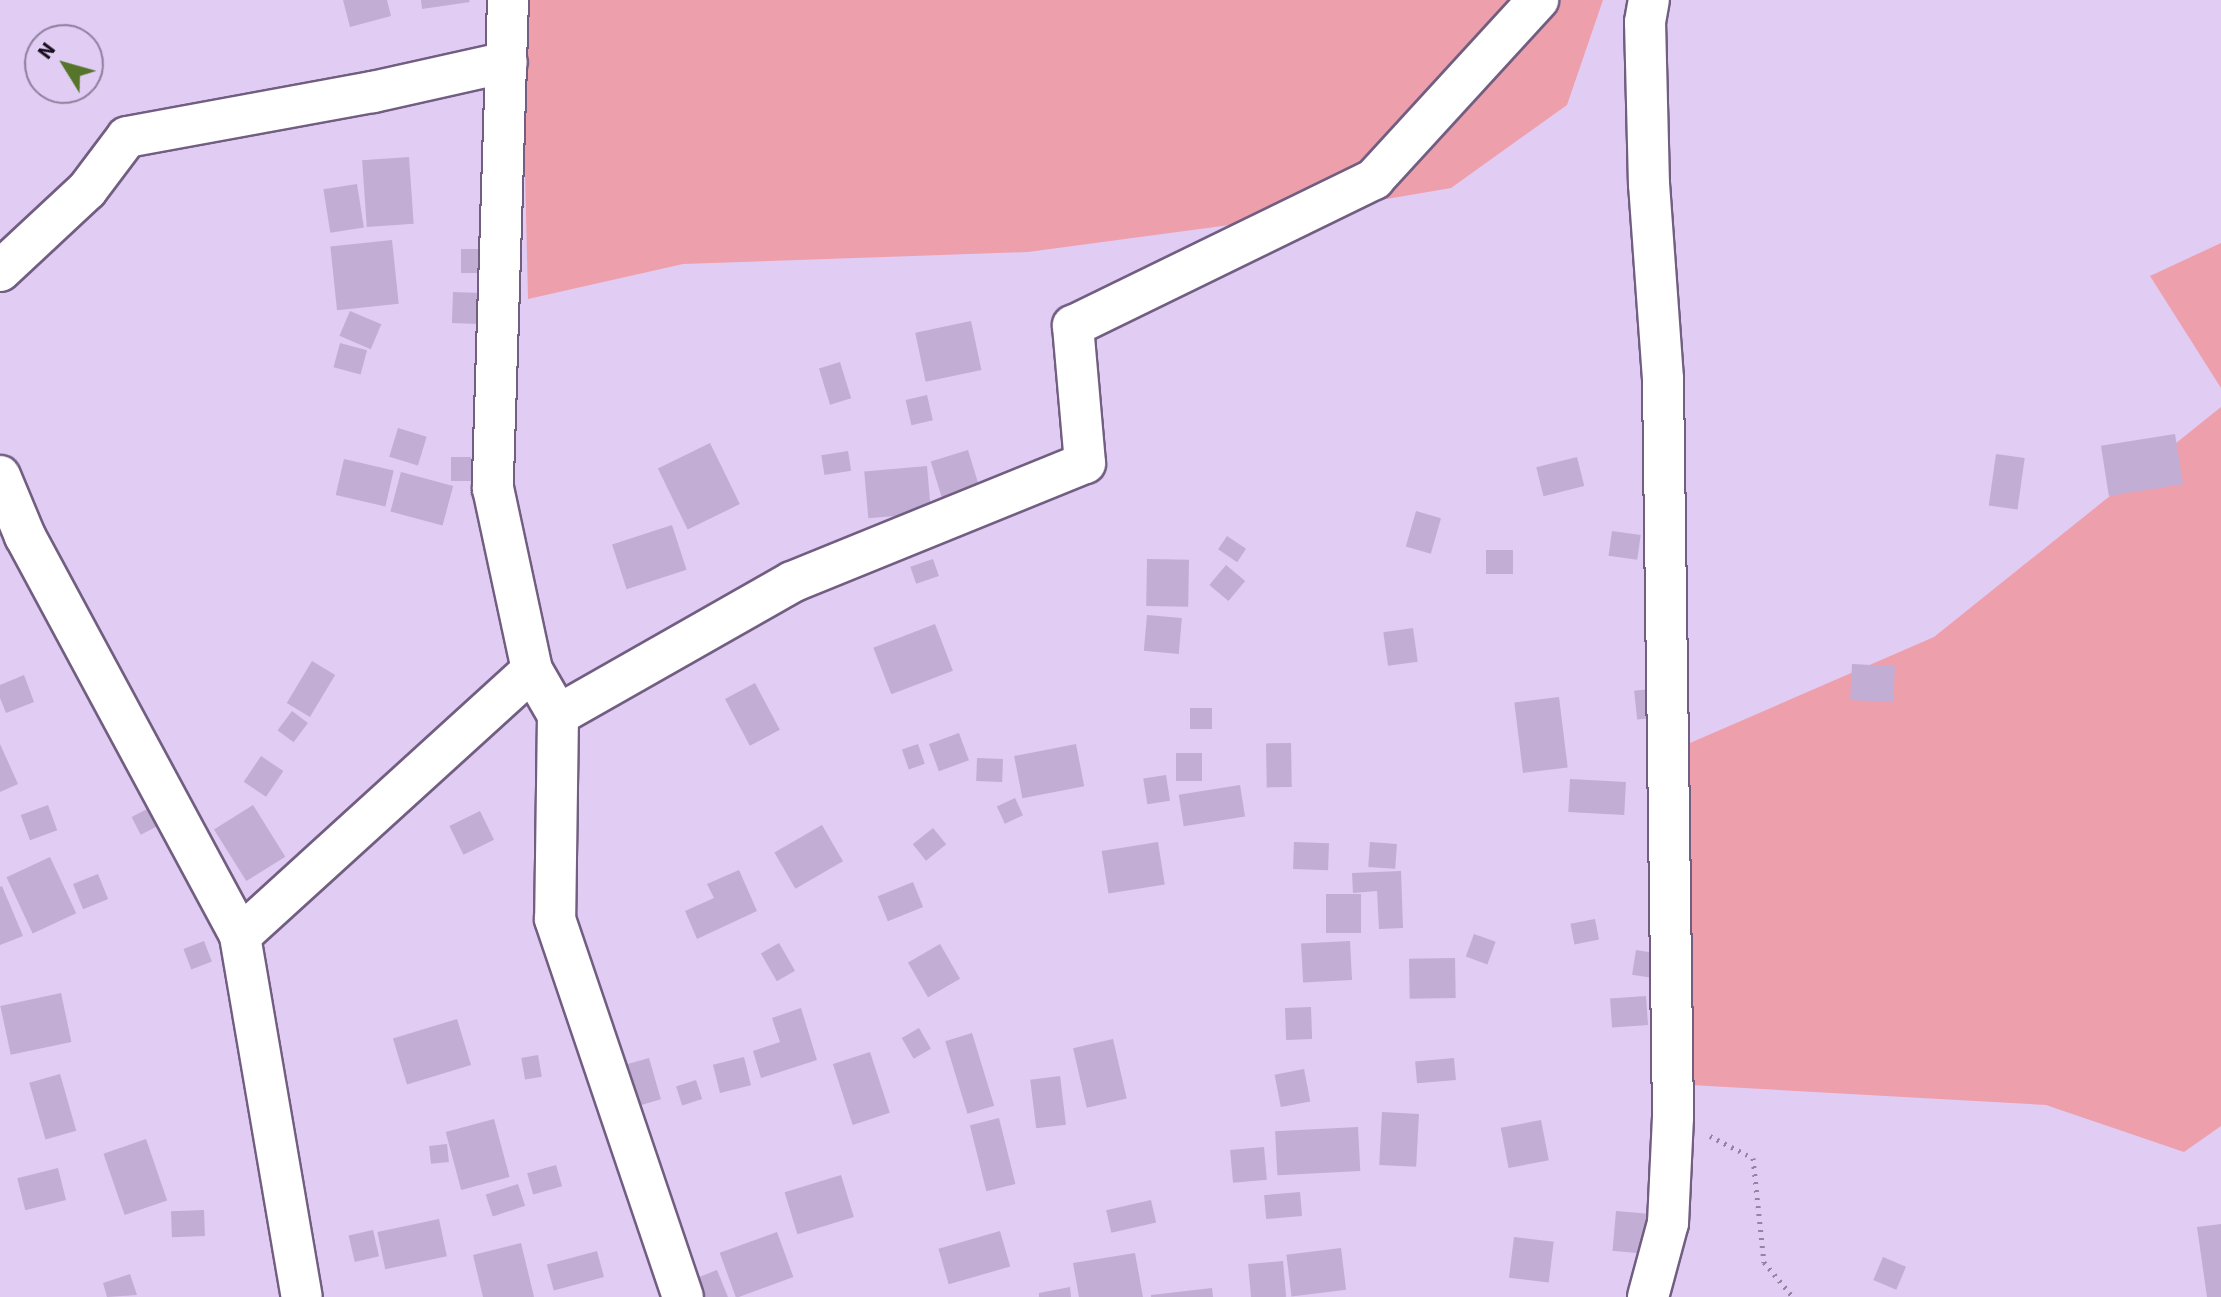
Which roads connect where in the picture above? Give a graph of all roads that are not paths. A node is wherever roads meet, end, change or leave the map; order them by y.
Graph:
1 (508, 0) edge
2 (1538, 0) edge
3 (1649, 0) edge
4 (507, 62) junction
5 (0, 271) edge
6 (0, 476) edge
7 (532, 670) junction
8 (558, 715) junction
9 (240, 936) junction
10 (302, 1297) edge
11 (683, 1297) edge
12 (1648, 1297) edge

1 - 4 street
2 - 8 street
3 - 12 street
4 - 5 street
4 - 7 street
6 - 9 street
7 - 8 street
7 - 9 street
8 - 11 street
9 - 10 street

